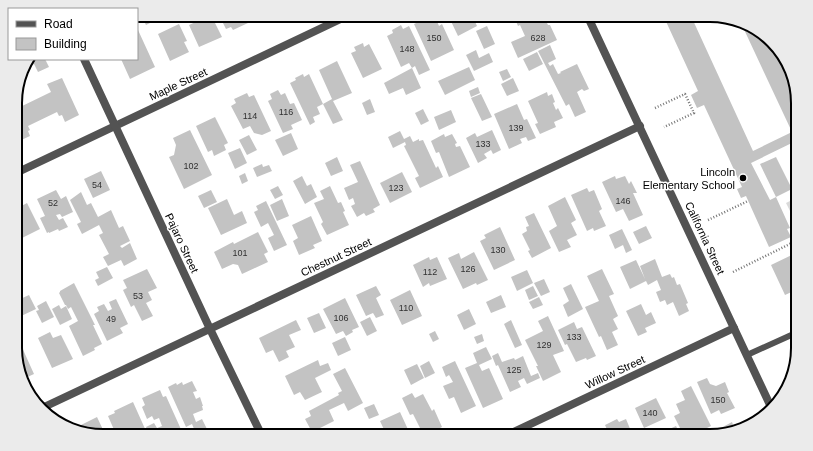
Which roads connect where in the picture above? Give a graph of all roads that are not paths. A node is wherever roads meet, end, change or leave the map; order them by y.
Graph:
1 (334, 22) edge
2 (590, 22) edge
3 (84, 60) edge
4 (115, 125) junction
5 (640, 126) junction
6 (22, 170) edge
7 (210, 328) junction
8 (734, 328) junction
9 (791, 335) edge
10 (747, 355) junction
11 (769, 402) edge
12 (47, 406) edge
13 (259, 429) edge
14 (520, 429) edge

1 - 4 street, Maple Street
2 - 5 street, California Street
3 - 4 street, Pajaro Street
4 - 6 street, Maple Street
4 - 7 street, Pajaro Street
5 - 7 street, Chestnut Street
5 - 8 street, California Street
7 - 12 street, Chestnut Street
7 - 13 street, Pajaro Street
8 - 10 street, California Street
8 - 14 street, Willow Street
9 - 10 lane
10 - 11 street, California Street

